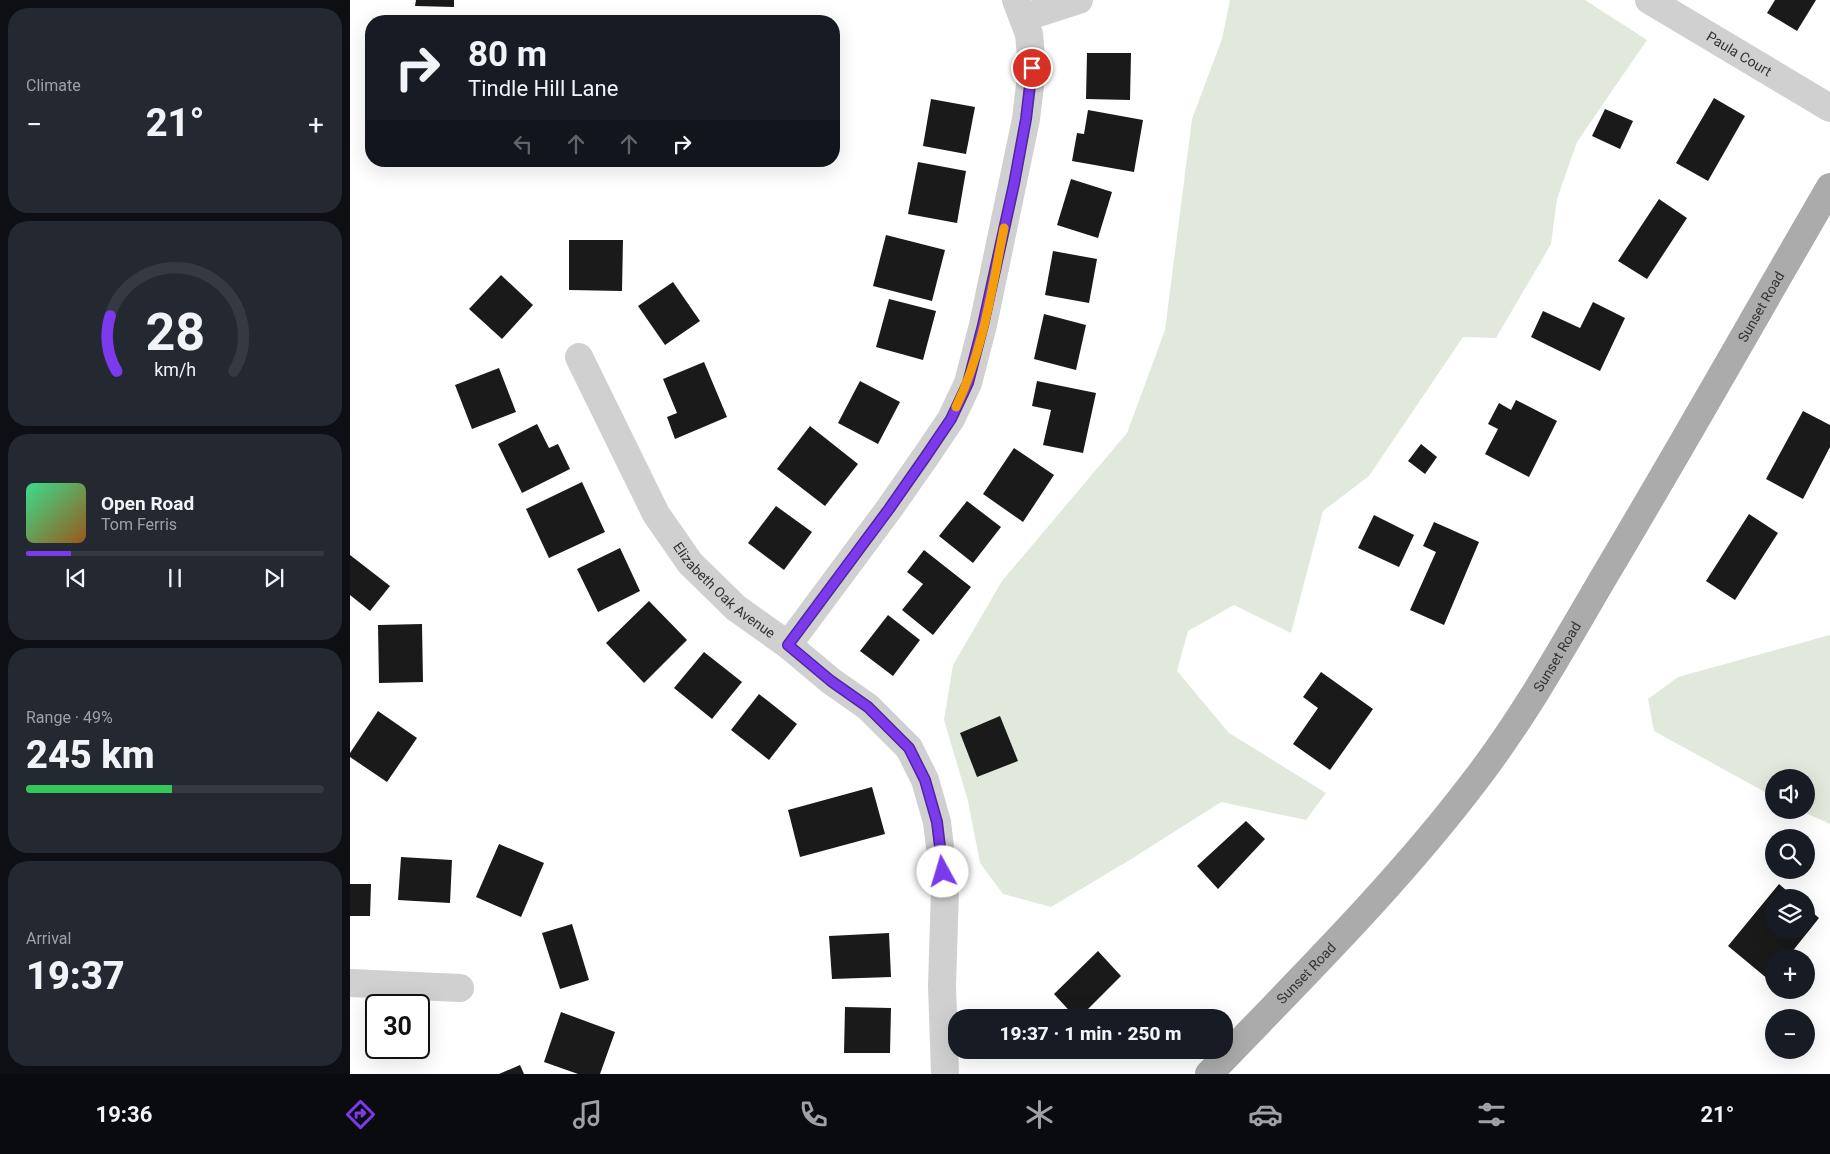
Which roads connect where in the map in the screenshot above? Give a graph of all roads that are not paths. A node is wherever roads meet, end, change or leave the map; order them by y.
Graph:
1 (1079, 0) edge
2 (1649, 0) edge
3 (1019, 9) edge
4 (1830, 108) edge
5 (1830, 186) edge
6 (580, 357) dead end
7 (788, 645) junction
8 (350, 983) edge
9 (460, 988) dead end
10 (945, 1074) edge
11 (1209, 1074) edge

1 - 3 street
2 - 4 street, Paula Court
3 - 7 street
5 - 11 main road, Sunset Road
6 - 7 street, Elizabeth Oak Avenue
7 - 10 street, Elizabeth Oak Avenue
8 - 9 street

